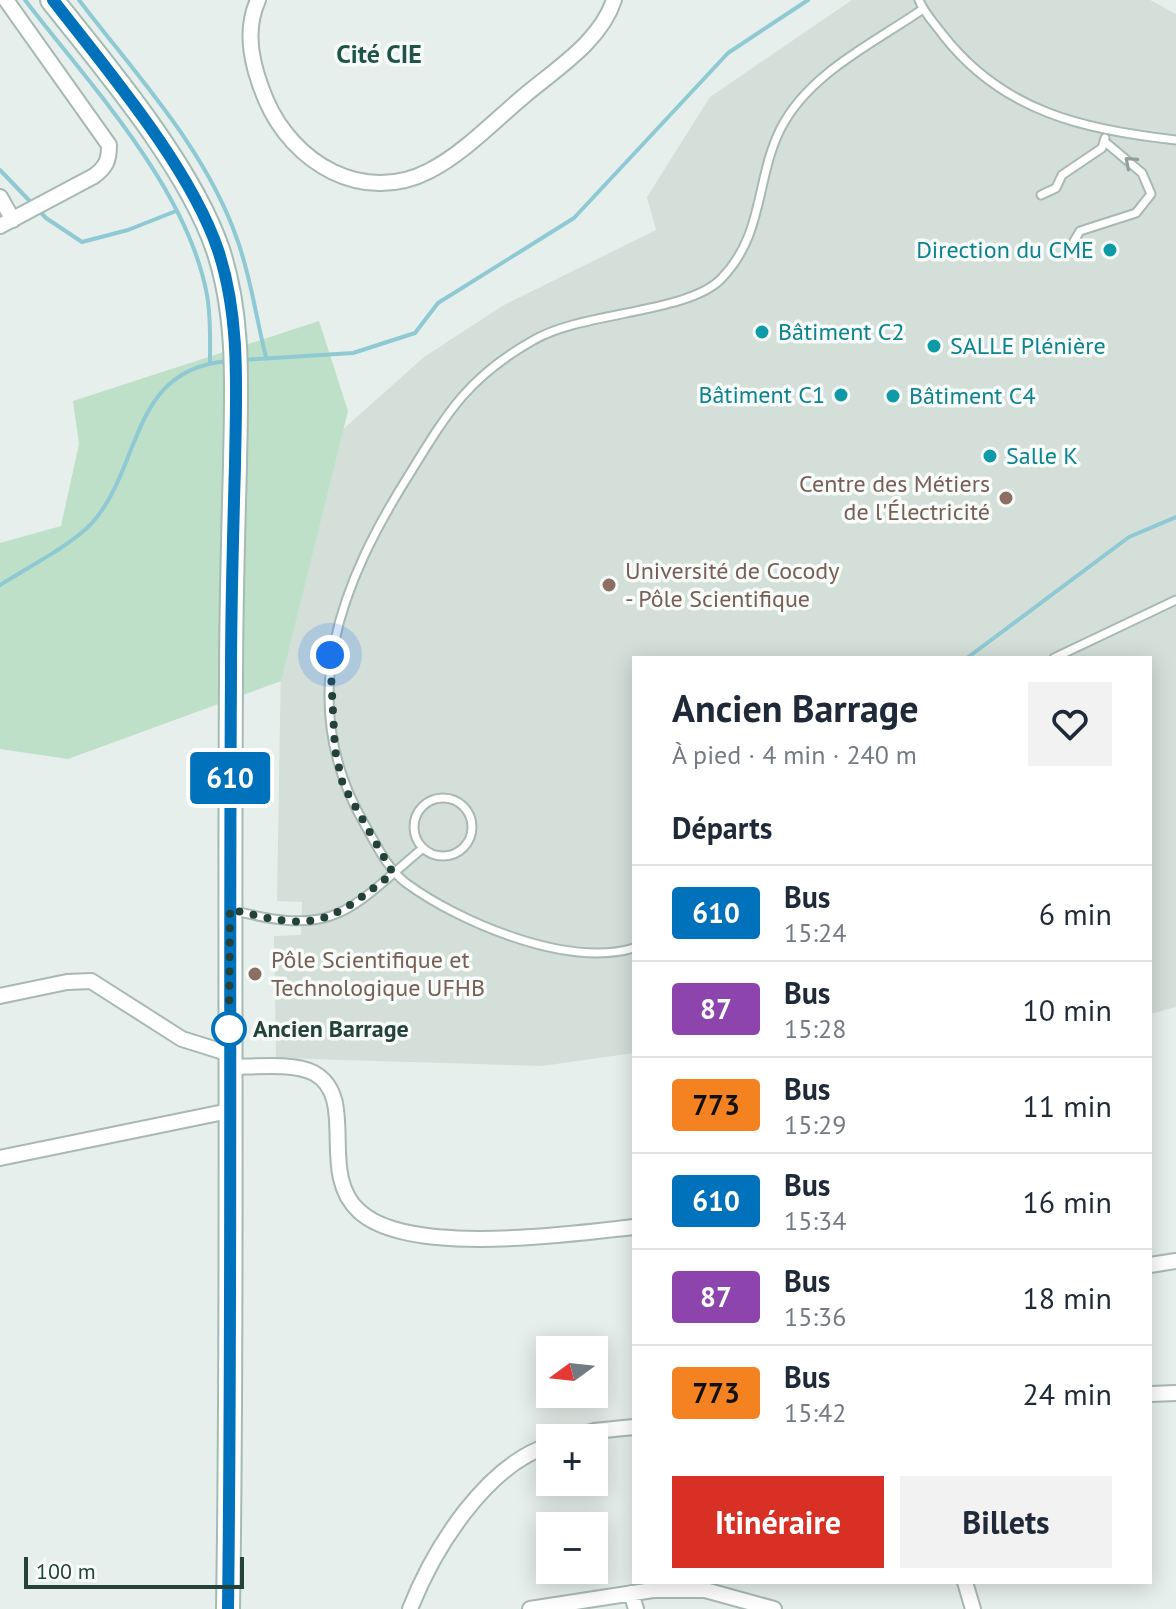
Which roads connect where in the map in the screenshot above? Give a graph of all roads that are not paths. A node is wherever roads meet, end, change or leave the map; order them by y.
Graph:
1 (6, 0) edge
2 (52, 0) edge
3 (258, 0) edge
4 (614, 0) edge
5 (919, 0) edge
6 (923, 9) junction
7 (1105, 136) junction
8 (1176, 140) edge
9 (1041, 195) dead end
10 (0, 197) edge
11 (6, 223) edge
12 (1074, 241) dead end
13 (1176, 600) edge
14 (1058, 656) edge
15 (423, 848) junction
16 (393, 873) junction
17 (230, 909) junction
18 (632, 949) edge
19 (0, 996) edge
20 (230, 1060) junction
21 (229, 1111) junction
22 (0, 1158) edge
23 (632, 1227) edge
24 (1176, 1261) edge
25 (1152, 1265) edge
26 (1176, 1393) edge
27 (1152, 1394) edge
28 (632, 1427) edge
29 (608, 1430) edge
30 (536, 1449) edge
31 (966, 1584) edge
32 (631, 1593) junction
33 (228, 1609) edge
34 (410, 1609) edge
35 (530, 1609) edge
36 (636, 1609) edge
37 (774, 1609) edge
38 (973, 1609) edge

1 - 11 street
2 - 17 main road
3 - 4 street
5 - 6 lane
6 - 7 lane
6 - 16 lane
7 - 8 lane
7 - 9 lane
12 -> 7 lane
10 - 11 street
13 - 14 lane
15 - 15 lane
15 - 16 lane
16 - 17 lane
16 - 18 lane
17 - 20 main road
19 - 20 street
20 - 21 main road
20 - 23 street
21 - 22 street
21 - 33 main road
24 - 25 street
26 - 27 street
28 - 29 street
30 - 34 street
31 - 38 street
32 - 35 street
32 - 36 street
32 - 37 street

